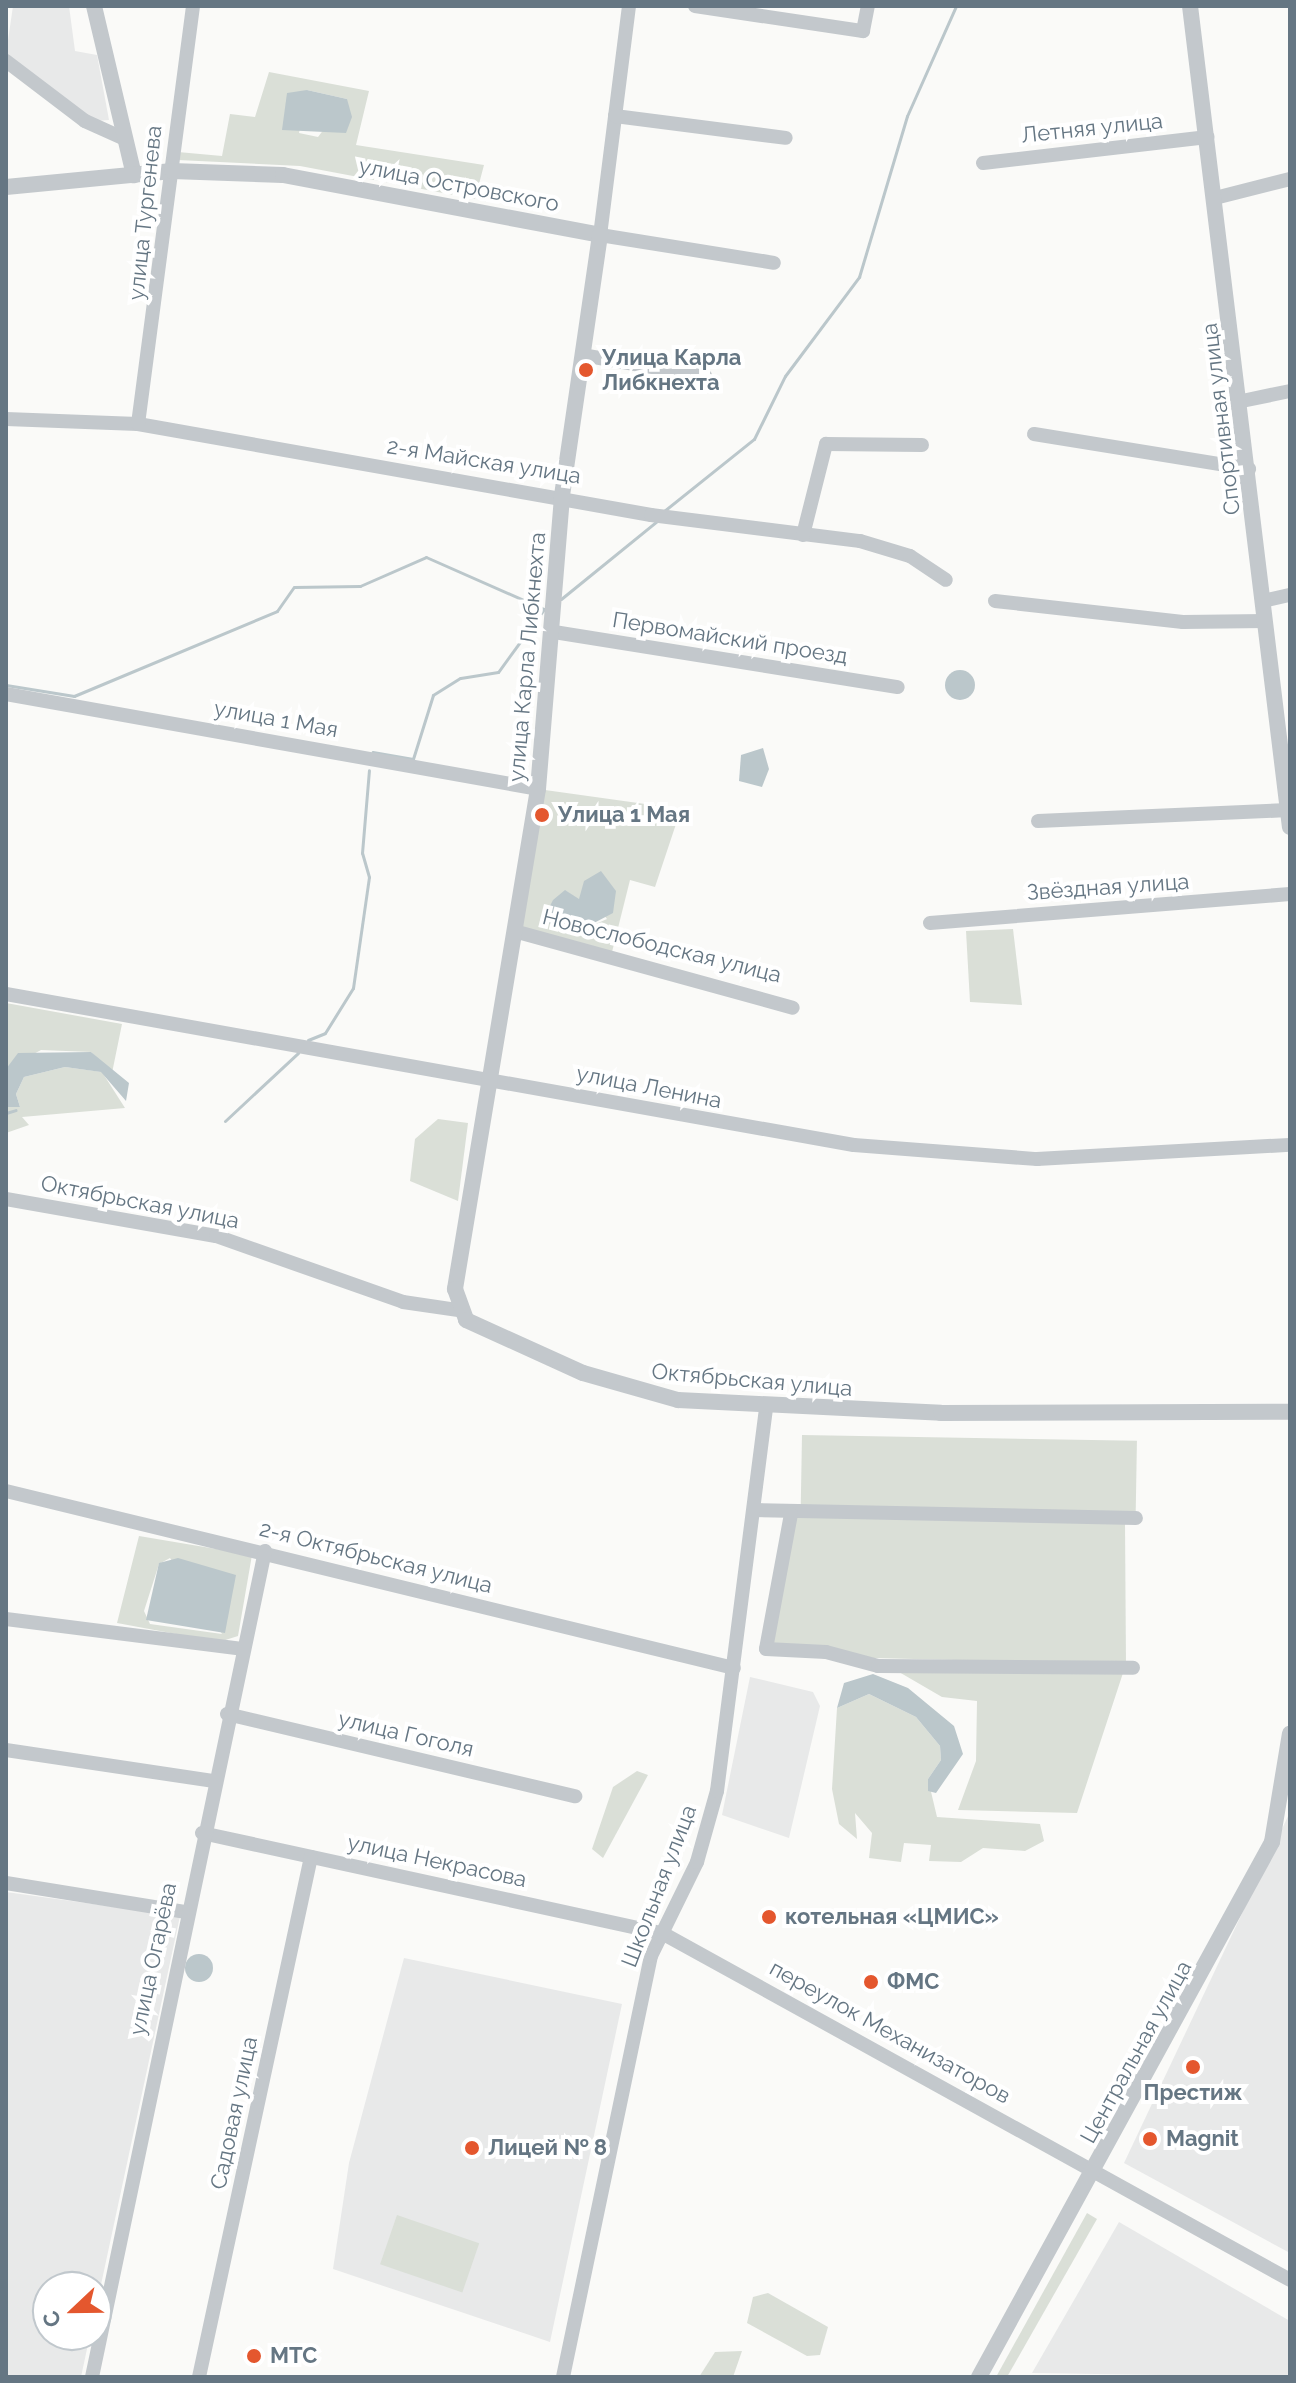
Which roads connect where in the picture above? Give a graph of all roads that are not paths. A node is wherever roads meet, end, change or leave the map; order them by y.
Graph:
1 (94, 6) edge
2 (193, 6) edge
3 (629, 6) edge
4 (695, 6) edge
5 (868, 6) edge
6 (1190, 6) edge
7 (739, 9) edge
8 (6, 61) edge
9 (615, 116) junction
10 (1207, 137) junction
11 (786, 138) dead end
12 (125, 139) junction
13 (983, 163) dead end
14 (172, 171) junction
15 (134, 175) junction
16 (1290, 179) edge
17 (6, 187) edge
18 (1215, 198) junction
19 (600, 235) junction
20 (774, 263) dead end
21 (582, 355) junction
22 (705, 376) dead end
23 (1290, 391) edge
24 (1242, 401) junction
25 (6, 419) edge
26 (138, 424) junction
27 (1034, 434) dead end
28 (922, 445) dead end
29 (1249, 469) junction
30 (562, 497) junction
31 (803, 535) junction
32 (946, 580) dead end
33 (1290, 595) edge
34 (995, 601) dead end
35 (1263, 601) junction
36 (1265, 621) junction
37 (554, 632) junction
38 (898, 687) dead end
39 (6, 694) edge
40 (538, 789) junction
41 (1288, 810) junction
42 (1038, 821) dead end
43 (1290, 827) edge
44 (1290, 894) edge
45 (930, 923) dead end
46 (514, 931) junction
47 (6, 994) edge
48 (793, 1008) dead end
49 (491, 1079) junction
50 (1290, 1145) edge
51 (6, 1199) edge
52 (458, 1310) junction
53 (766, 1407) junction
54 (1290, 1412) edge
55 (6, 1491) edge
56 (754, 1510) junction
57 (791, 1514) junction
58 (1136, 1518) dead end
59 (265, 1551) junction
60 (6, 1619) edge
61 (242, 1649) junction
62 (734, 1668) junction
63 (1133, 1668) dead end
64 (227, 1714) junction
65 (1290, 1733) edge
66 (6, 1750) edge
67 (213, 1781) junction
68 (575, 1796) dead end
69 (202, 1833) junction
70 (311, 1857) junction
71 (6, 1883) edge
72 (185, 1912) junction
73 (662, 1933) junction
74 (1096, 2170) junction
75 (1290, 2280) edge
76 (92, 2377) edge
77 (199, 2377) edge
78 (563, 2377) edge
79 (979, 2377) edge

1 - 12 street
2 - 14 street, улица Тургенева
3 - 9 street, улица Карла Либкнехта
4 - 7 street
5 - 7 street
6 - 10 street, Спортивная улица
8 - 12 street
9 - 11 street
9 - 19 street, улица Карла Либкнехта
10 - 13 street, Летняя улица
10 - 18 street, Спортивная улица
12 - 15 street
14 - 15 street, улица Островского
14 - 19 street, улица Островского
14 - 26 street, улица Тургенева
15 - 17 street, улица Островского
16 - 18 street
18 - 24 street, Спортивная улица
19 - 20 street, улица Островского
19 - 21 street, улица Карла Либкнехта
21 - 22 street
21 - 30 street, улица Карла Либкнехта
23 - 24 street
24 - 29 street, Спортивная улица
25 - 26 street, 2-я Майская улица
26 - 30 street, 2-я Майская улица
27 - 29 street
28 - 31 street
29 - 35 street, Спортивная улица
30 - 31 street, 2-я Майская улица
30 - 37 street, улица Карла Либкнехта
31 - 32 street, 2-я Майская улица
33 - 35 street
34 - 36 street
35 - 36 street, Спортивная улица
36 - 41 street, Спортивная улица
37 - 38 street, Первомайский проезд
37 - 40 street, улица Карла Либкнехта
39 - 40 street, улица 1 Мая
40 - 46 street, улица Карла Либкнехта
41 - 42 street
41 - 43 street, Спортивная улица
44 - 45 street, Звёздная улица
46 - 48 street, Новослободская улица
46 - 49 street, улица Карла Либкнехта
47 - 49 street, улица Ленина
49 - 50 street, улица Ленина
49 - 52 street, улица Карла Либкнехта
51 - 52 street, Октябрьская улица
52 - 53 street, Октябрьская улица
53 - 54 street, Октябрьская улица
53 - 56 street, Школьная улица
55 - 59 street, 2-я Октябрьская улица
56 - 57 street
56 - 62 street, Школьная улица
57 - 58 street
57 - 63 street
59 - 61 street, улица Огарёва
59 - 62 street, 2-я Октябрьская улица
60 - 61 street
61 - 64 street, улица Огарёва
62 - 73 street, Школьная улица
64 - 67 street, улица Огарёва
64 - 68 street, улица Гоголя
65 - 74 street, Центральная улица
66 - 67 street
67 - 69 street, улица Огарёва
69 - 70 street, улица Некрасова
69 - 72 street, улица Огарёва
70 - 73 street, улица Некрасова
70 - 77 street, Садовая улица
71 - 72 street
72 - 76 street, улица Огарёва
73 - 74 street, переулок Механизаторов
73 - 78 street, Школьная улица
74 - 75 street, переулок Механизаторов
74 - 79 street, Центральная улица

